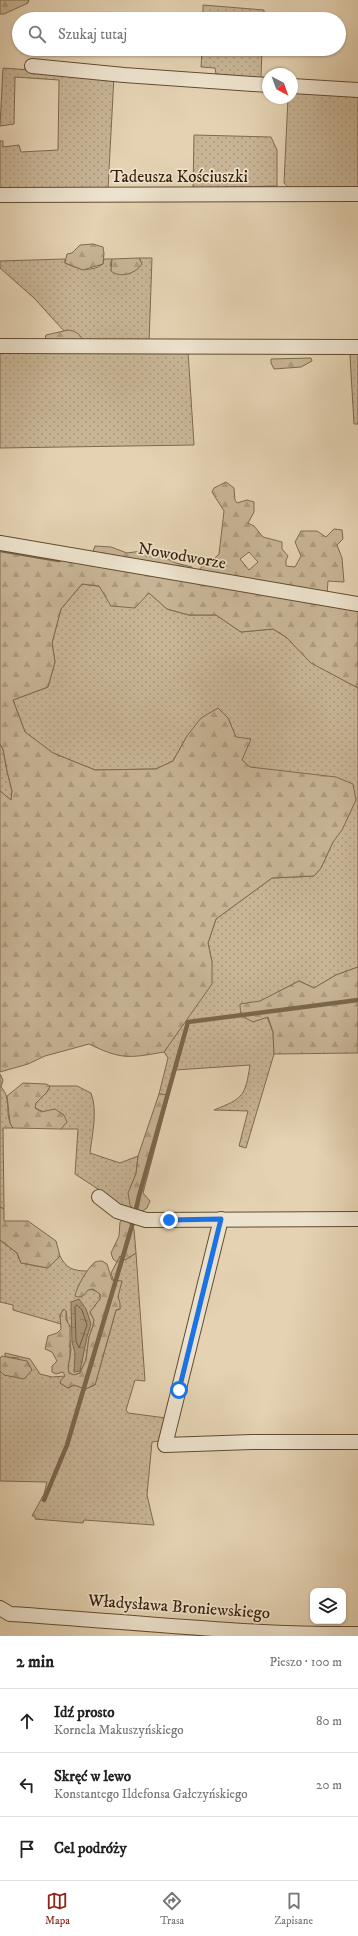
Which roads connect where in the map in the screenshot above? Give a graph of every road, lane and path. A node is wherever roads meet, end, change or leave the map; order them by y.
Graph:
1 (32, 66) dead end
2 (262, 84) edge
3 (298, 86) edge
4 (358, 90) edge
5 (358, 194) edge
6 (0, 196) edge
7 (0, 346) edge
8 (358, 347) edge
9 (0, 543) edge
10 (358, 604) edge
11 (99, 1197) dead end
12 (221, 1219) junction
13 (358, 1219) edge
14 (358, 1442) edge
15 (0, 1608) edge
16 (146, 1630) edge
17 (358, 1634) edge

1 - 2 street
3 - 4 street
5 - 6 street, Tadeusza Kościuszki
7 - 8 street
9 - 10 street, Nowodworze
11 - 12 street
12 - 13 street
12 - 14 street
15 - 16 street, Władysława Broniewskiego
16 - 17 street, Władysława Broniewskiego

